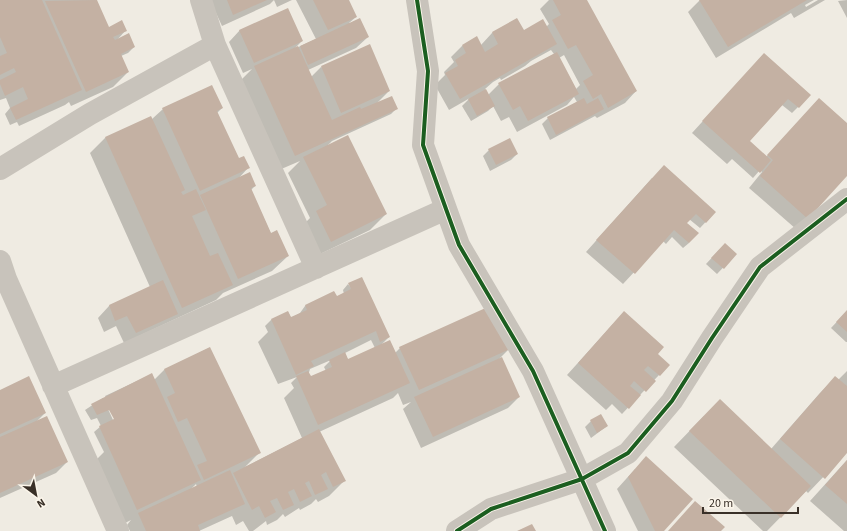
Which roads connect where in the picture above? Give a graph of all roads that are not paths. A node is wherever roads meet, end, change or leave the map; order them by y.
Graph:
1 (201, 0) edge
2 (417, 0) edge
3 (215, 45) junction
4 (0, 169) edge
5 (847, 199) edge
6 (446, 209) junction
7 (0, 261) edge
8 (316, 268) junction
9 (54, 386) junction
10 (582, 479) junction
11 (118, 531) edge
12 (457, 531) edge
13 (605, 531) edge

1 - 3 street
2 - 6 street
3 - 4 street
3 - 8 street
5 - 10 street
6 - 8 street
6 - 10 street
7 - 9 street
8 - 9 street
9 - 11 street
10 - 12 street
10 - 13 street

